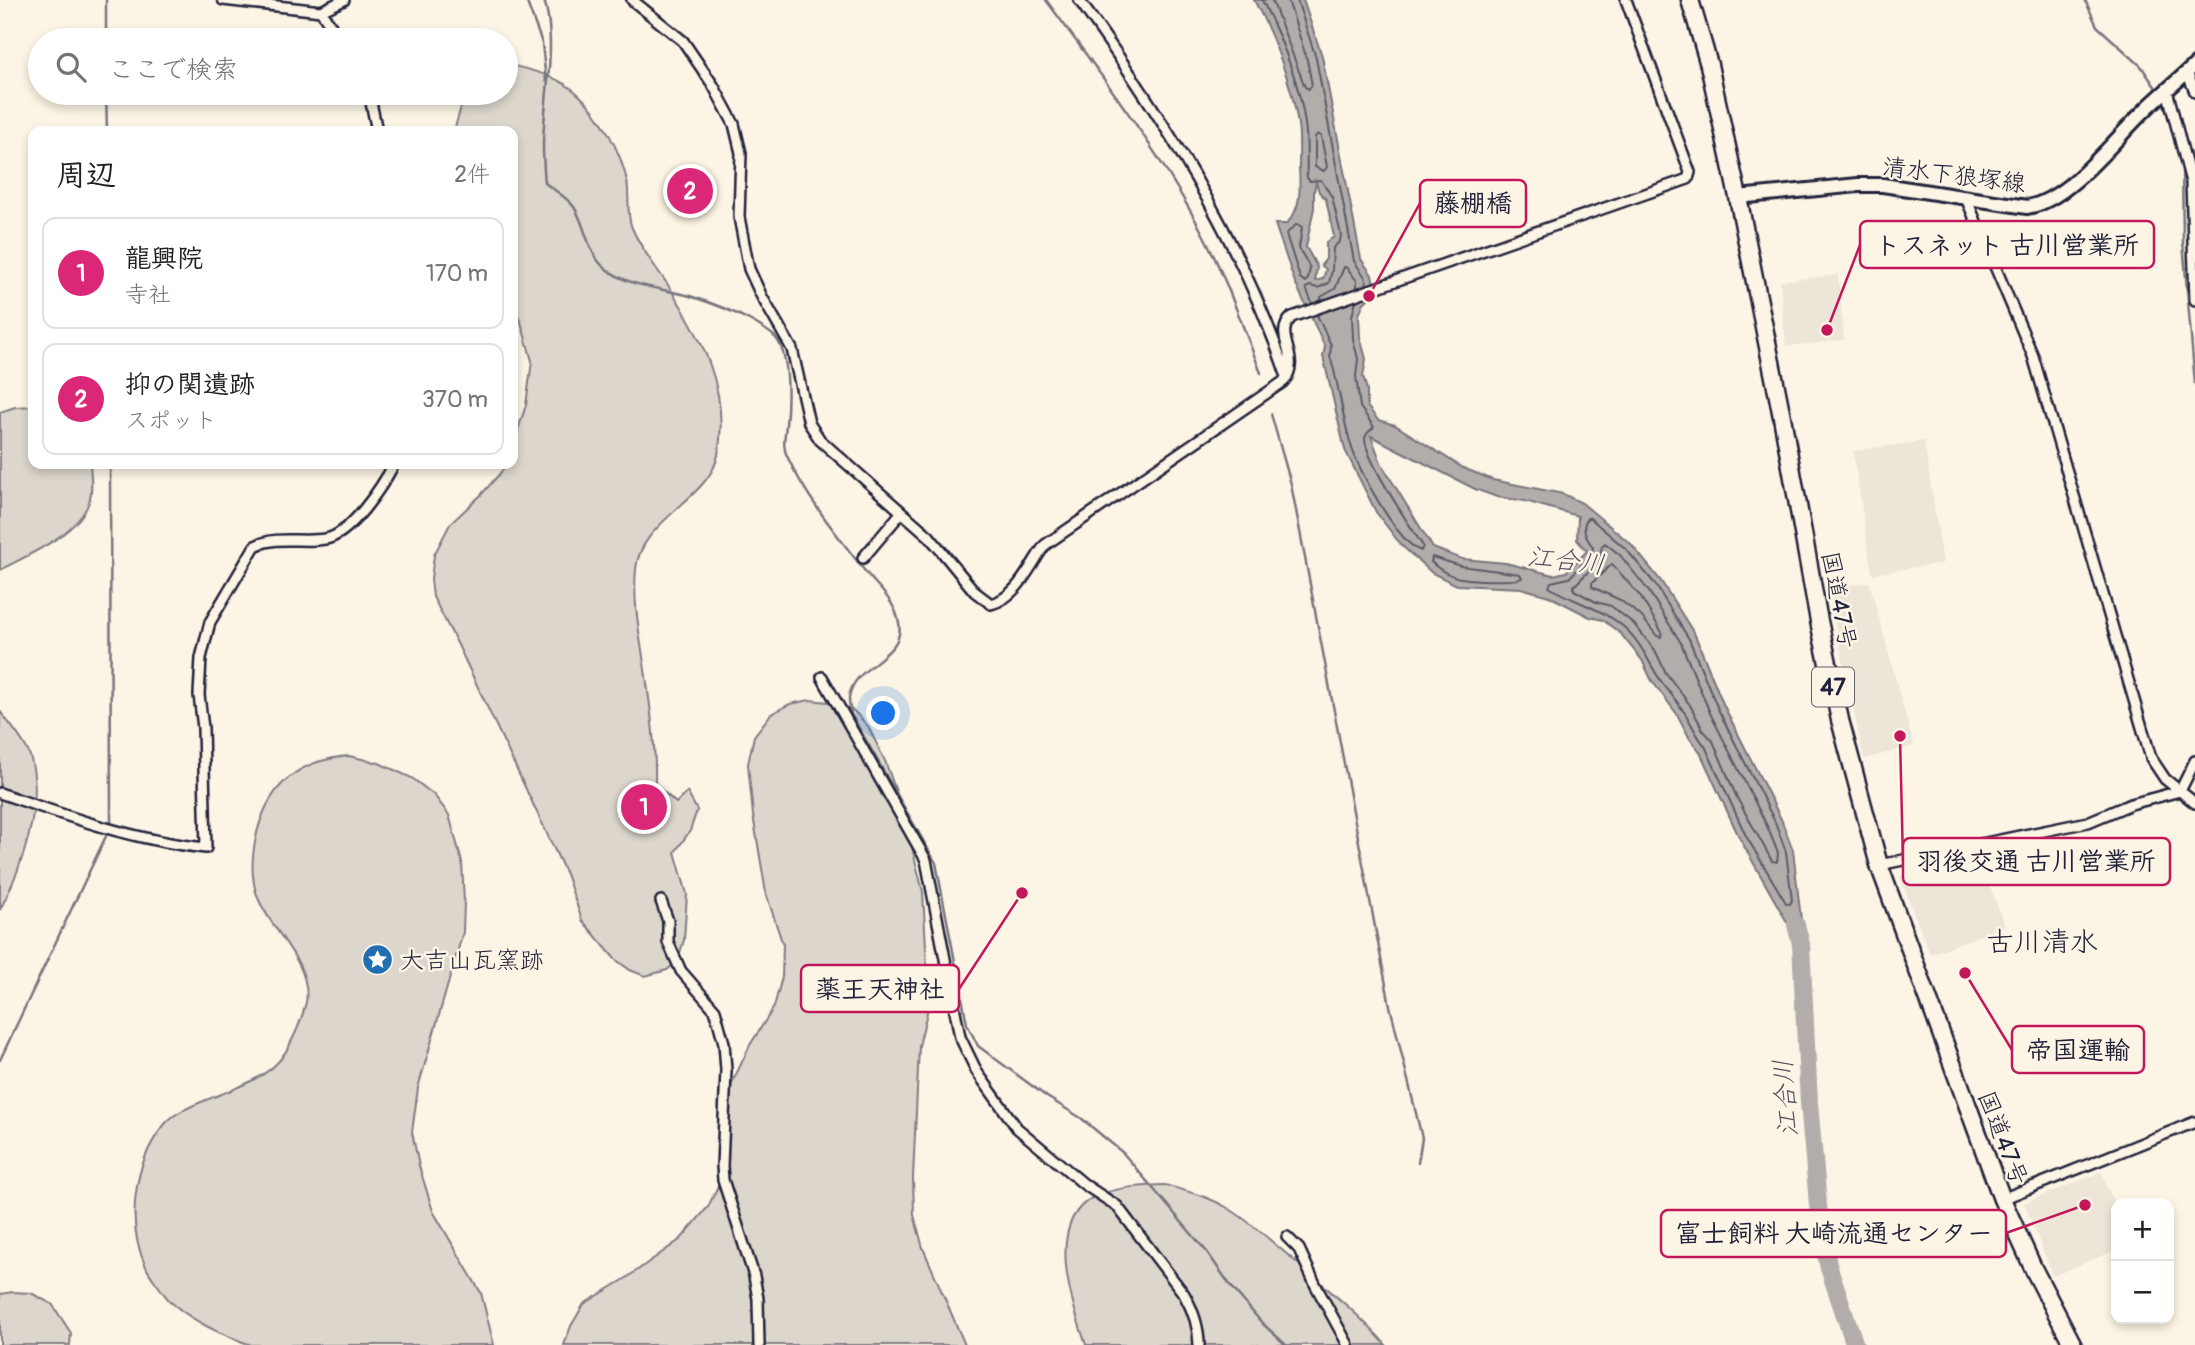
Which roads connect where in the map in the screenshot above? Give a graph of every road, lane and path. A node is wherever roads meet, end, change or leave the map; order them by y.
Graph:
1 (223, 0) edge
2 (344, 0) edge
3 (632, 0) edge
4 (1079, 0) edge
5 (1626, 0) edge
6 (1690, 0) edge
7 (321, 11) junction
8 (332, 28) edge
9 (2191, 68) edge
10 (2195, 92) edge
11 (2162, 94) junction
12 (372, 105) edge
13 (376, 126) edge
14 (2193, 183) edge
15 (2195, 192) edge
16 (1738, 197) junction
17 (1966, 198) junction
18 (2195, 300) edge
19 (1287, 377) junction
20 (391, 469) edge
21 (901, 513) junction
22 (863, 558) dead end
23 (822, 677) dead end
24 (2195, 761) edge
25 (2180, 791) junction
26 (0, 793) edge
27 (2195, 803) edge
28 (1879, 864) junction
29 (661, 901) dead end
30 (2195, 1122) edge
31 (2002, 1199) junction
32 (1287, 1237) dead end
33 (759, 1345) edge
34 (1199, 1345) edge
35 (1348, 1345) edge
36 (2073, 1345) edge

1 - 7 street
2 - 7 street
3 - 21 street
4 - 19 street
5 - 19 street
6 - 16 highway, 国道47号 / 47
7 - 8 street
9 - 10 street
9 - 11 main road, 清水下狼塚線
11 - 14 street
11 - 17 main road, 清水下狼塚線
12 - 13 street
14 - 15 street
14 - 18 street
16 - 17 main road, 清水下狼塚線
16 - 28 highway, 国道47号 / 47
17 - 25 street
19 - 21 street
20 - 26 street
21 - 22 street
23 - 34 street
24 - 25 street
25 - 27 street
25 - 28 street
28 - 31 highway, 国道47号 / 47
29 - 33 street
30 - 31 street
31 - 36 highway, 国道47号 / 47
32 - 35 street

